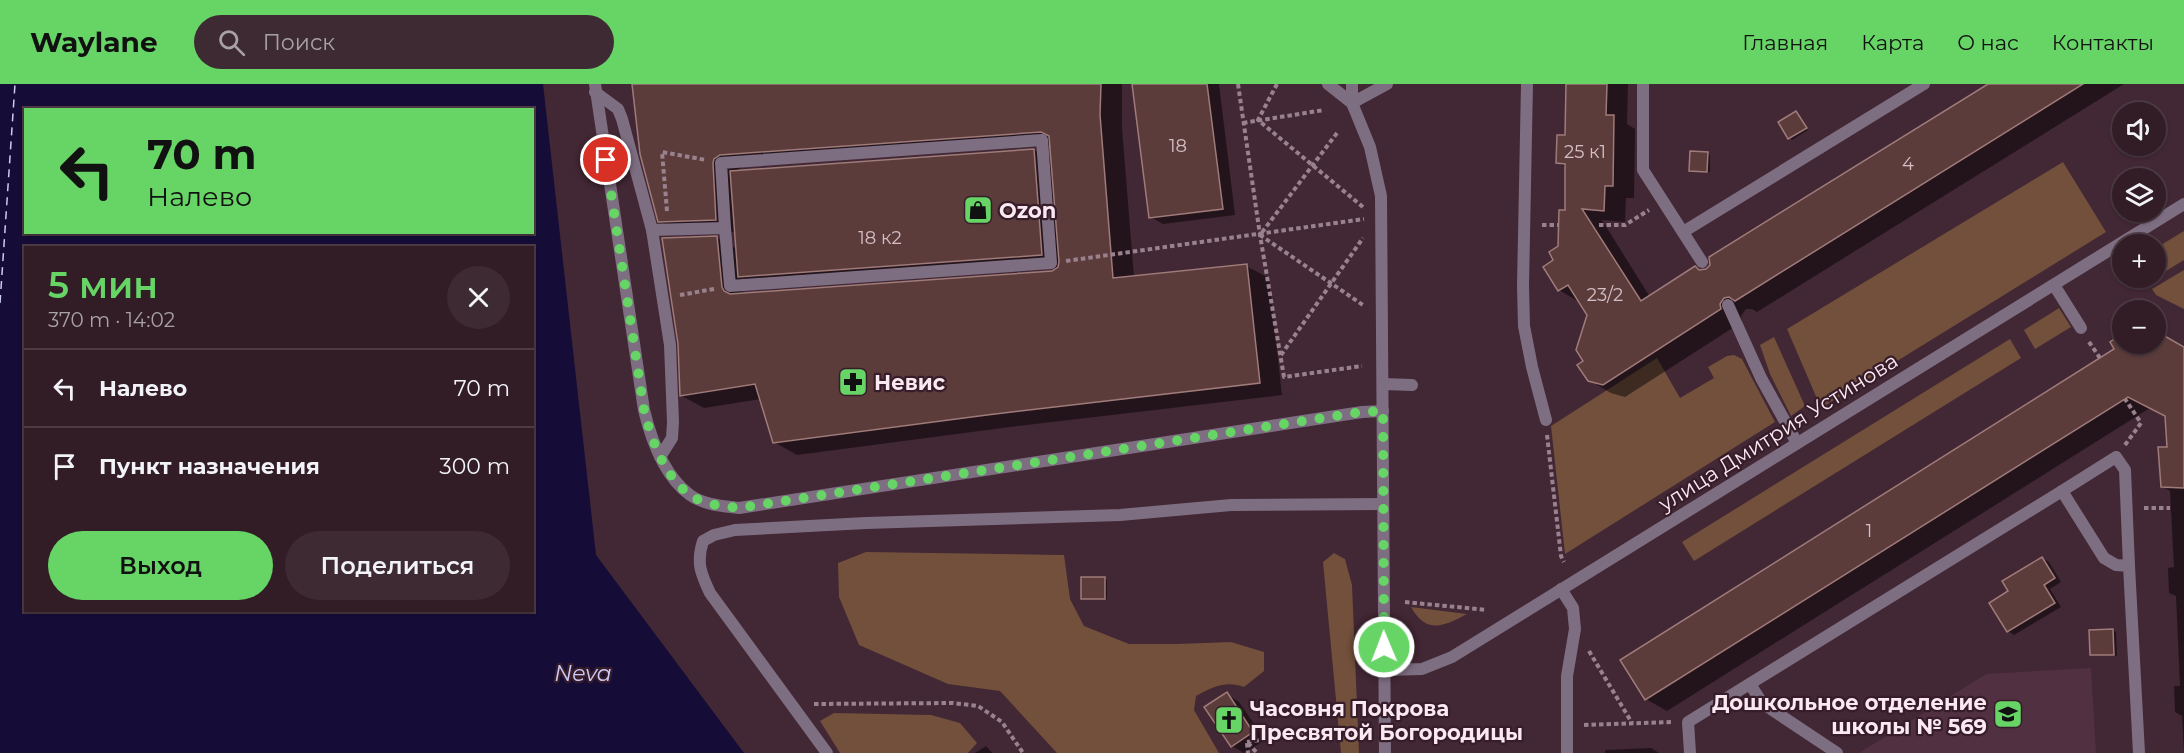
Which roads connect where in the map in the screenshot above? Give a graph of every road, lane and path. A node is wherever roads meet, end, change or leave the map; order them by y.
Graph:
1 (1238, 84) edge
2 (1277, 84) edge
3 (1328, 84) edge
4 (1352, 84) edge
5 (1387, 84) edge
6 (1527, 84) edge
7 (1643, 84) edge
8 (1924, 84) edge
9 (595, 88) edge
10 (1352, 103) junction
11 (1324, 110) dead end
12 (1258, 120) junction
13 (1243, 123) junction
14 (1337, 133) dead end
15 (721, 163) junction
16 (1312, 165) junction
17 (666, 199) dead end
18 (1663, 201) junction
19 (2184, 204) edge
20 (1363, 207) dead end
21 (1364, 219) dead end
22 (1599, 225) dead end
23 (725, 228) junction
24 (652, 230) junction
25 (1683, 232) junction
26 (1260, 235) junction
27 (1363, 238) dead end
28 (1702, 262) dead end
29 (1051, 263) junction
30 (1331, 284) junction
31 (2054, 285) junction
32 (730, 286) junction
33 (680, 295) dead end
34 (1363, 305) dead end
35 (1728, 305) dead end
36 (2081, 328) dead end
37 (1281, 356) junction
38 (1362, 366) dead end
39 (1383, 384) junction
40 (1412, 385) dead end
41 (2125, 399) dead end
42 (1383, 411) junction
43 (1546, 420) joint
44 (1797, 443) junction
45 (660, 457) junction
46 (2116, 457) junction
47 (2062, 490) junction
48 (1383, 504) junction
49 (2170, 508) dead end
50 (2127, 509) junction
51 (1564, 562) dead end
52 (2129, 566) junction
53 (1561, 589) junction
54 (1405, 602) dead end
55 (1487, 610) dead end
56 (1575, 628) junction
57 (1385, 670) junction
58 (1750, 684) junction
59 (792, 705) junction
60 (1688, 722) junction
61 (1632, 723) junction
62 (1565, 726) junction
63 (1364, 735) dead end
64 (1247, 742) junction
65 (827, 753) edge
66 (1023, 753) edge
67 (1248, 753) edge
68 (1257, 753) edge
69 (1385, 753) edge
70 (1567, 753) edge
71 (1690, 753) edge
72 (1837, 753) edge
73 (2139, 753) edge

1 - 13 path
2 - 12 path
3 - 10 street
4 - 10 street
5 - 10 street
6 - 43 street
7 - 18 street
8 - 25 street
9 - 24 street
9 - 45 street
10 - 39 street
11 - 12 path
12 - 13 path
12 - 16 path
13 - 26 path
14 - 16 path
15 - 17 path
15 - 23 street
15 - 29 street
16 - 20 path
16 - 26 path
18 - 22 path
18 - 25 street
19 - 31 street, улица Дмитрия Устинова
21 - 26 path
23 - 24 street
23 - 32 street
24 - 45 street
25 - 28 street
26 - 29 path
26 - 30 path
26 - 37 path
27 - 30 path
29 - 32 street
30 - 34 path
30 - 37 path
31 - 36 street
31 - 44 street, улица Дмитрия Устинова
32 - 33 path
35 - 44 street
37 - 38 path
39 - 40 street
39 - 42 street
41 - 46 path
42 - 45 street
42 - 48 street
43 - 51 path
44 - 53 street, улица Дмитрия Устинова
46 - 47 street
46 - 50 street
47 - 52 street
47 - 58 street
48 - 57 street
48 - 59 street
49 - 50 path
50 - 52 street
52 - 73 street
53 - 56 street
53 - 57 street, улица Дмитрия Устинова
54 - 55 path
56 - 61 path
56 - 62 street
57 - 69 street
58 - 60 street
58 - 72 street
59 - 65 street
59 - 66 path
60 - 61 path
60 - 71 street
61 - 62 path
62 - 70 street
63 - 64 path
64 - 67 path
64 - 68 path

